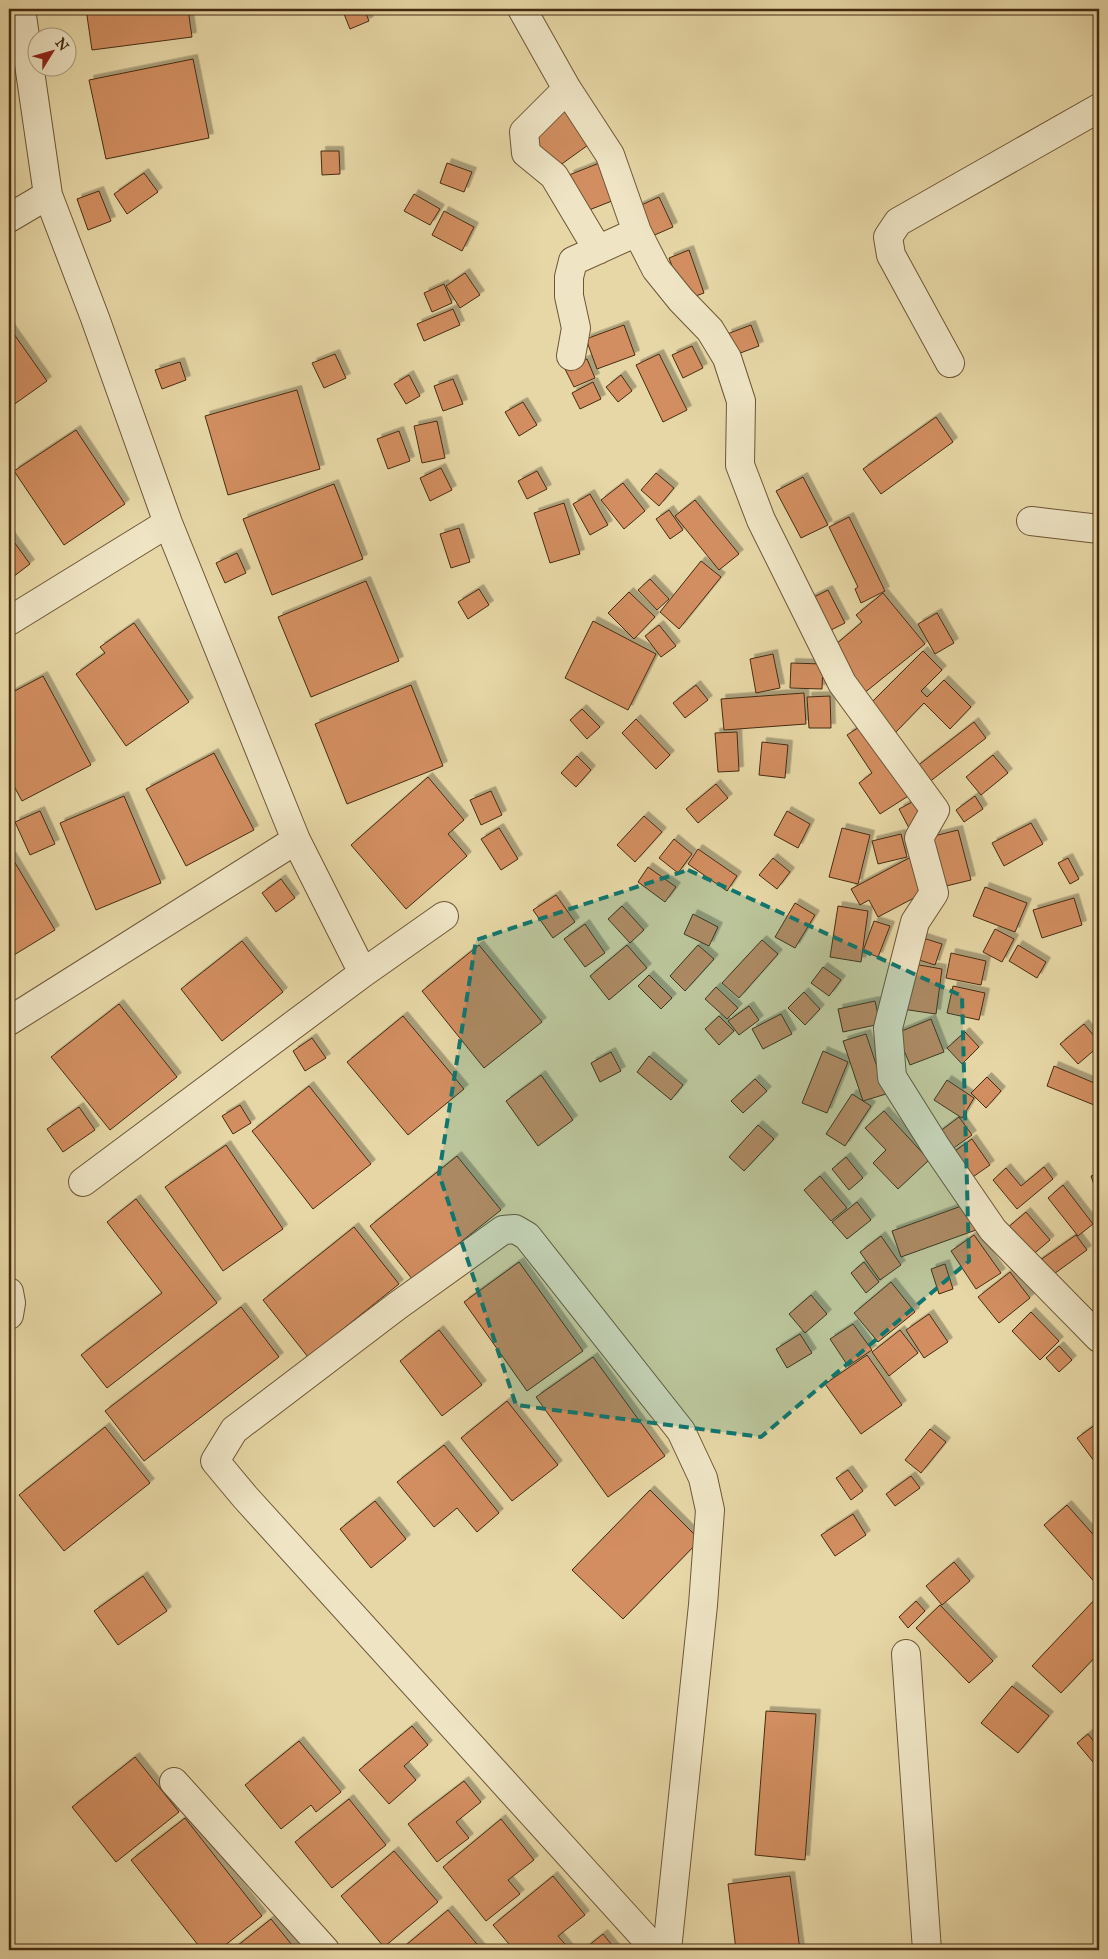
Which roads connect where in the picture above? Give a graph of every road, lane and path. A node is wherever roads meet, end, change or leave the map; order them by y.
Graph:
1 (21, 9) edge
2 (522, 9) edge
3 (567, 90) junction
4 (1099, 108) edge
5 (48, 195) junction
6 (9, 218) edge
7 (637, 232) junction
8 (598, 250) junction
9 (571, 356) dead end
10 (950, 362) dead end
11 (1031, 521) dead end
12 (168, 523) junction
13 (1099, 529) edge
14 (9, 621) edge
15 (296, 840) junction
16 (444, 916) dead end
17 (363, 974) junction
18 (9, 1021) edge
19 (83, 1182) dead end
20 (9, 1292) edge
21 (9, 1315) edge
22 (1099, 1338) edge
23 (906, 1654) dead end
24 (174, 1782) dead end
25 (325, 1950) edge
26 (656, 1950) edge
27 (667, 1950) edge
28 (927, 1950) edge

1 - 5 street
2 - 3 street
3 - 7 street
3 - 8 street
4 - 10 street
5 - 6 street
5 - 12 street
7 - 8 street
7 - 22 street
8 - 9 street
11 - 13 street
12 - 14 street
12 - 15 street
15 - 17 street
15 - 18 street
16 - 17 street
17 - 19 street
20 - 21 street
23 - 28 street
24 - 25 street
26 - 27 street

